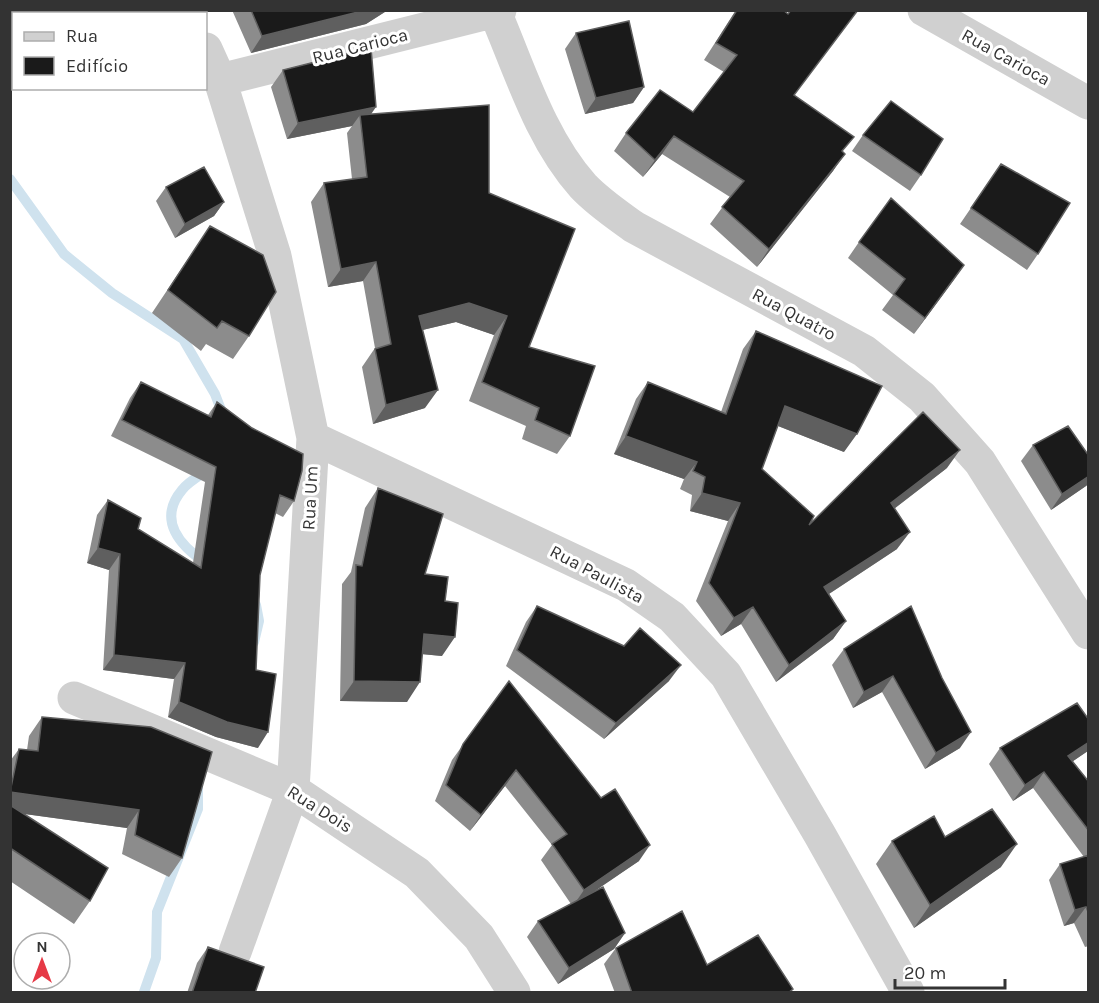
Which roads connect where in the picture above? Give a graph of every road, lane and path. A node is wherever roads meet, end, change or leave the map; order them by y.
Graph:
1 (924, 10) edge
2 (498, 11) edge
3 (207, 51) edge
4 (220, 80) junction
5 (1089, 103) edge
6 (313, 438) junction
7 (1089, 633) edge
8 (74, 698) dead end
9 (293, 789) junction
10 (235, 952) dead end
11 (514, 993) edge
12 (908, 993) edge

1 - 5 street, Rua Carioca
2 - 4 street, Rua Carioca
2 - 7 street, Rua Quatro
3 - 4 street, Rua Um
4 - 6 street, Rua Um
6 - 9 street, Rua Um
6 - 12 street, Rua Paulista
8 - 9 street, Rua Dois
9 - 10 street, Rua Um
9 - 11 street, Rua Dois

